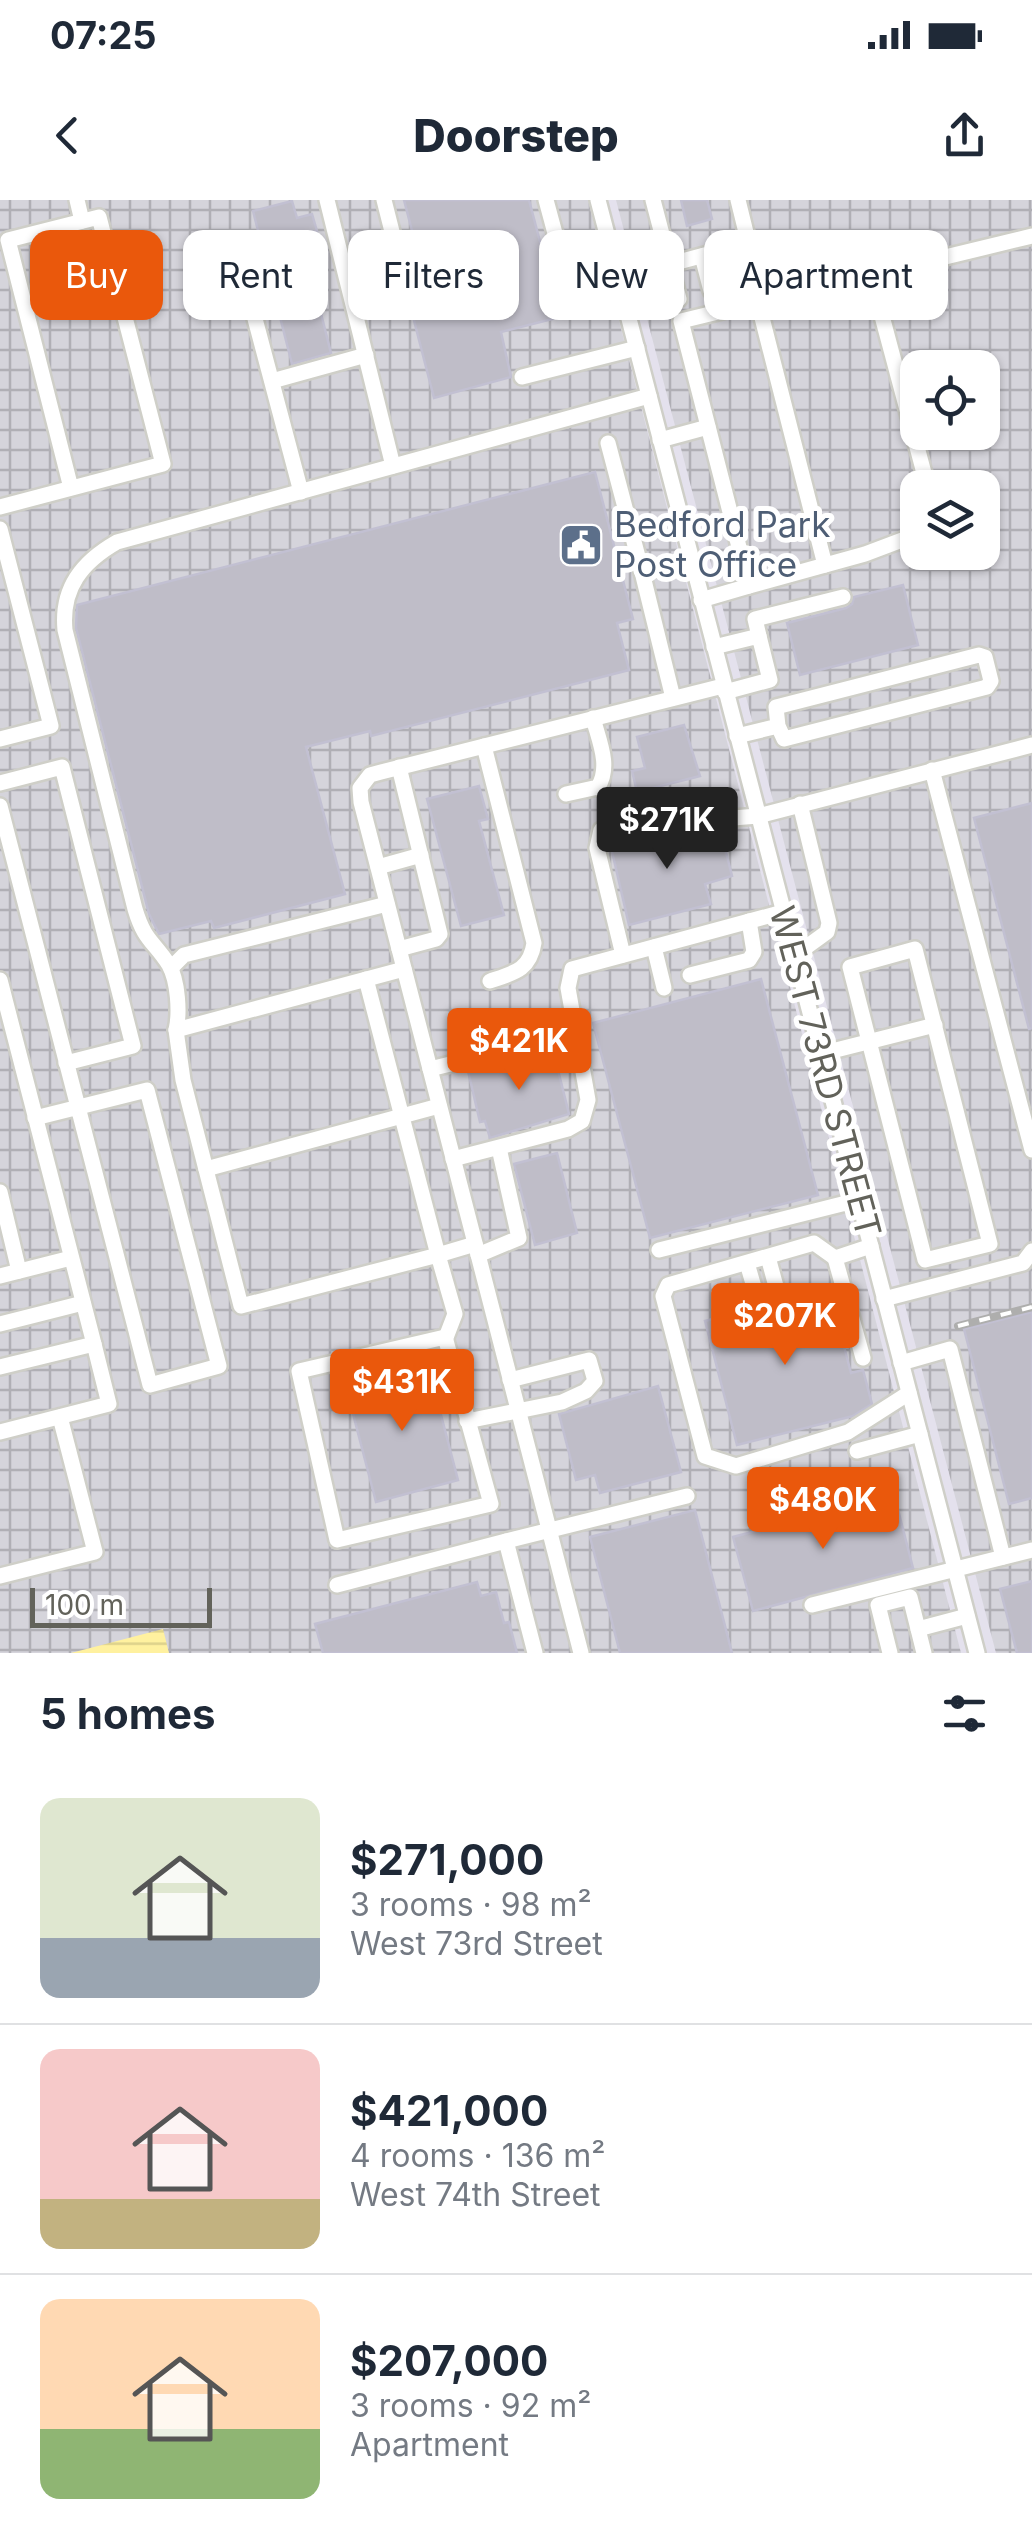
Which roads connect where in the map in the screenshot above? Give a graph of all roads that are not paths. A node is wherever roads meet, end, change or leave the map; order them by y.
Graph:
1 (77, 200) edge
2 (327, 200) edge
3 (384, 200) edge
4 (546, 200) edge
5 (598, 200) edge
6 (653, 200) edge
7 (738, 200) edge
8 (82, 221) junction
9 (392, 230) edge
10 (554, 230) edge
11 (606, 230) edge
12 (661, 230) edge
13 (746, 230) edge
14 (1032, 236) edge
15 (702, 256) joint
16 (948, 256) edge
17 (684, 260) edge
18 (704, 264) edge
19 (704, 315) edge
20 (256, 320) edge
21 (629, 320) edge
22 (763, 320) edge
23 (883, 320) edge
24 (636, 348) junction
25 (366, 355) junction
26 (522, 377) dead end
27 (272, 380) junction
28 (649, 396) junction
29 (708, 427) junction
30 (660, 440) junction
31 (608, 443) dead end
32 (393, 466) junction
33 (923, 470) edge
34 (71, 488) junction
35 (301, 492) junction
36 (0, 506) edge
37 (0, 529) edge
38 (900, 540) edge
39 (691, 560) junction
40 (825, 565) junction
41 (642, 572) junction
42 (749, 586) junction
43 (843, 597) dead end
44 (702, 600) junction
45 (759, 636) junction
46 (714, 647) junction
47 (724, 689) junction
48 (673, 698) junction
49 (593, 718) junction
50 (778, 726) junction
51 (737, 736) junction
52 (0, 739) edge
53 (1032, 745) edge
54 (484, 746) junction
55 (399, 767) junction
56 (932, 770) junction
57 (0, 783) edge
58 (566, 794) dead end
59 (800, 804) junction
60 (0, 806) edge
61 (758, 816) junction
62 (420, 856) junction
63 (378, 867) junction
64 (388, 904) junction
65 (783, 912) junction
66 (749, 922) junction
67 (654, 947) junction
68 (399, 949) junction
69 (623, 955) junction
70 (794, 956) junction
71 (171, 968) junction
72 (404, 969) junction
73 (690, 975) dead end
74 (0, 980) edge
75 (366, 980) junction
76 (490, 981) dead end
77 (664, 988) dead end
78 (934, 1025) junction
79 (176, 1030) junction
80 (576, 1033) junction
81 (869, 1041) junction
82 (820, 1054) junction
83 (66, 1064) junction
84 (430, 1069) junction
85 (440, 1106) junction
86 (78, 1107) junction
87 (402, 1116) junction
88 (35, 1118) junction
89 (499, 1148) junction
90 (1032, 1150) edge
91 (453, 1160) junction
92 (206, 1168) junction
93 (0, 1192) edge
94 (858, 1200) junction
95 (870, 1246) junction
96 (477, 1250) junction
97 (658, 1250) dead end
98 (1032, 1251) edge
99 (438, 1255) junction
100 (768, 1257) junction
101 (834, 1258) junction
102 (66, 1259) junction
103 (746, 1262) junction
104 (20, 1271) junction
105 (0, 1276) edge
106 (777, 1290) dead end
107 (756, 1294) dead end
108 (884, 1299) junction
109 (83, 1302) junction
110 (0, 1324) edge
111 (445, 1340) junction
112 (94, 1344) junction
113 (863, 1358) dead end
114 (901, 1362) junction
115 (0, 1368) edge
116 (510, 1380) junction
117 (909, 1393) junction
118 (518, 1409) junction
119 (60, 1416) junction
120 (467, 1421) junction
121 (0, 1432) edge
122 (920, 1434) junction
123 (857, 1450) dead end
124 (687, 1496) dead end
125 (549, 1529) junction
126 (506, 1541) junction
127 (1032, 1550) edge
128 (1004, 1557) junction
129 (955, 1570) junction
130 (0, 1576) edge
131 (336, 1585) dead end
132 (812, 1605) dead end
133 (967, 1616) junction
134 (918, 1628) junction
135 (535, 1653) edge
136 (581, 1653) edge
137 (890, 1653) edge
138 (924, 1653) edge
139 (977, 1653) edge

1 - 8 street
2 - 25 street
3 - 9 street
4 - 10 street
5 - 11 street, WEST 73RD STREET
6 - 12 street
7 - 13 street
8 - 34 street
8 - 34 street
14 - 16 street
15 - 17 street
15 - 18 street
19 - 29 street
20 - 27 street
21 - 24 street, WEST 73RD STREET
22 - 40 street
23 - 33 street
24 - 26 street
24 - 28 street, WEST 73RD STREET
25 - 27 street
25 - 32 street
27 - 35 street
28 - 30 street, WEST 73RD STREET
28 - 32 street
29 - 30 street
29 - 42 street
30 - 39 street, WEST 73RD STREET
31 - 41 street
32 - 35 street
34 - 36 street
35 - 71 street
37 - 52 street
38 - 40 street
39 - 41 street
39 - 44 street, WEST 73RD STREET
40 - 42 street
41 - 48 street
42 - 44 street
43 - 45 street
44 - 46 street, WEST 73RD STREET
45 - 46 street
45 - 47 street
46 - 47 street, WEST 73RD STREET
47 - 48 street
47 - 51 street, WEST 73RD STREET
48 - 49 street
49 - 54 street
49 - 58 street
50 - 50 street
50 - 51 street
51 - 61 street, WEST 73RD STREET
53 - 56 street
54 - 55 street
54 - 76 street
55 - 62 street
55 - 63 street
56 - 59 street
56 - 90 street
57 - 83 street
59 - 61 street
59 - 70 street
60 - 83 street
61 - 65 street, WEST 73RD STREET
61 - 69 street
62 - 63 street
62 - 68 street
63 - 64 street
64 - 68 street
64 - 71 street
65 - 66 street
65 - 70 street, WEST 73RD STREET
66 - 67 street
66 - 73 street
67 - 69 street
67 - 77 street
68 - 72 street
69 - 80 street
70 - 82 street, WEST 73RD STREET
71 - 79 street
72 - 75 street
72 - 84 street
74 - 88 street
75 - 79 street
75 - 87 street
78 - 81 street
78 - 81 street
78 - 81 street
79 - 92 street
80 - 84 street
80 - 89 street
81 - 82 street
82 - 94 street, WEST 73RD STREET
83 - 86 street
84 - 85 street
85 - 87 street
85 - 91 street
86 - 86 street
86 - 88 street
87 - 92 street
87 - 99 street
88 - 102 street
89 - 91 street
89 - 96 street
91 - 96 street
92 - 99 street
93 - 104 street
94 - 95 street, WEST 73RD STREET
94 - 97 street
95 - 101 street
95 - 108 street, WEST 73RD STREET
96 - 99 street
96 - 116 street
98 - 108 street
99 - 111 street
100 - 101 street
100 - 103 street
100 - 106 street
101 - 113 street
102 - 104 street
102 - 109 street
103 - 107 street
103 - 117 street
104 - 105 street
108 - 114 street, WEST 73RD STREET
109 - 110 street
109 - 112 street
111 - 120 street
111 - 120 street
112 - 115 street
112 - 119 street
114 - 117 street, WEST 73RD STREET
114 - 128 street
116 - 118 street
116 - 118 street
117 - 122 street, WEST 73RD STREET
118 - 120 street
118 - 125 street
119 - 121 street
119 - 130 street
122 - 123 street
122 - 129 street, WEST 73RD STREET
124 - 125 street
125 - 126 street
125 - 136 street
126 - 131 street
126 - 135 street
127 - 128 street
128 - 129 street
129 - 132 street
129 - 133 street, WEST 73RD STREET
133 - 134 street
133 - 139 street, WEST 73RD STREET
134 - 137 street
134 - 138 street

